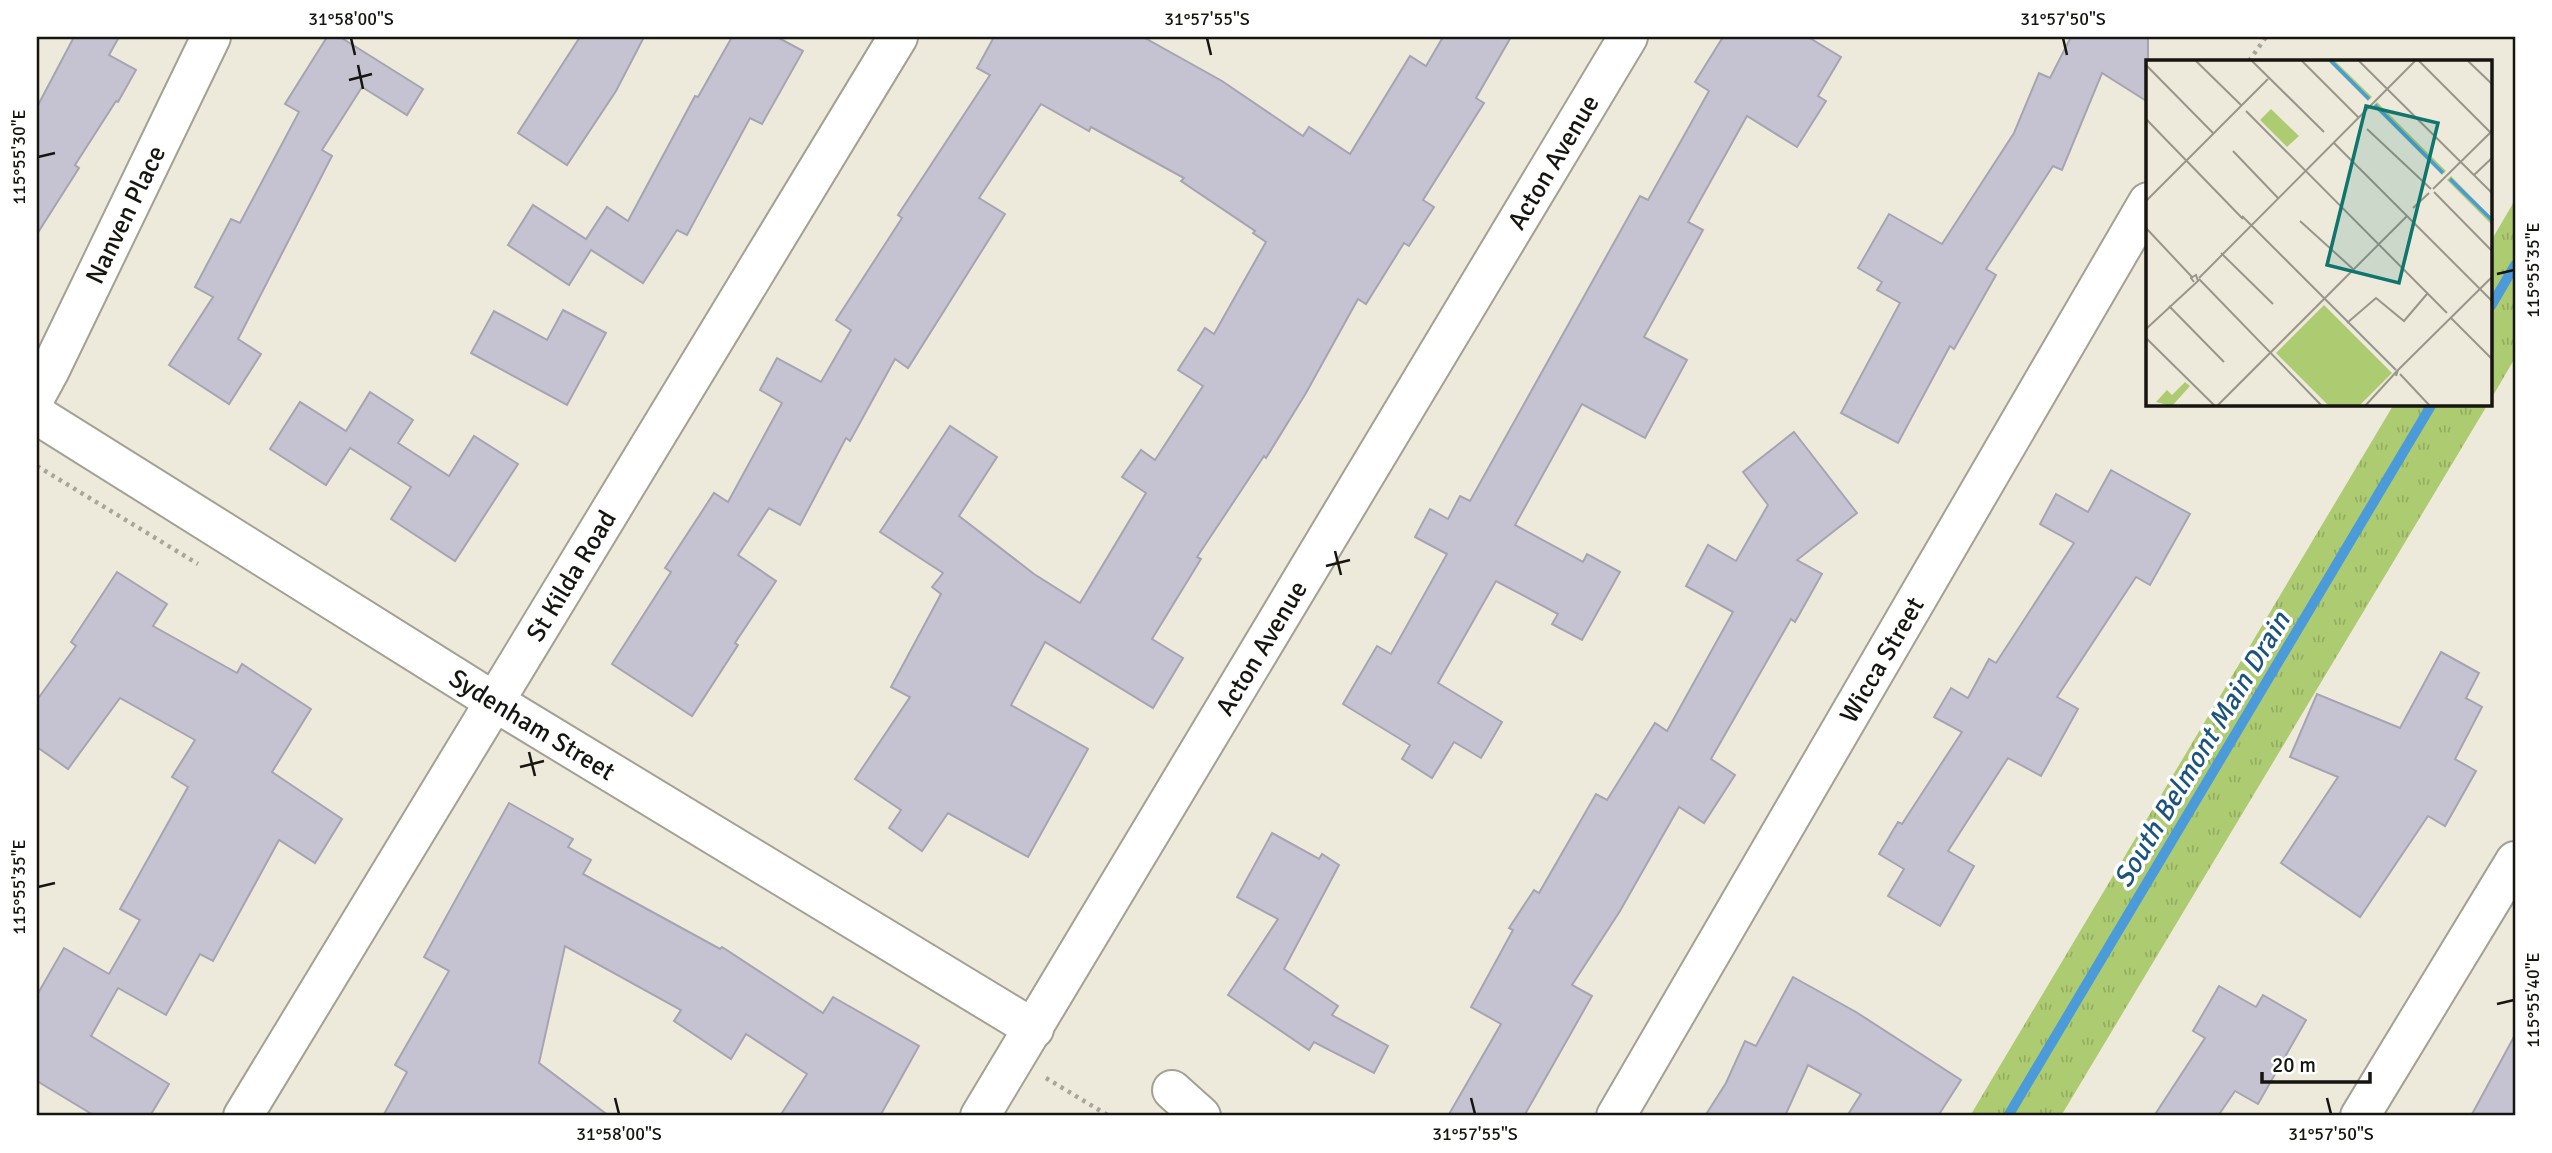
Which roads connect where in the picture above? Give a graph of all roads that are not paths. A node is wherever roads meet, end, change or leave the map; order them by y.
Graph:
1 (211, 37) edge
2 (898, 37) edge
3 (1628, 37) edge
4 (2146, 205) edge
5 (37, 394) edge
6 (37, 415) edge
7 (495, 702) junction
8 (2515, 861) edge
9 (1034, 1029) junction
10 (1172, 1090) dead end
11 (243, 1116) edge
12 (980, 1116) edge
13 (1201, 1116) edge
14 (1616, 1116) edge
15 (2360, 1116) edge

1 - 5 street, Nanven Place
2 - 7 street, St Kilda Road
3 - 9 street, Acton Avenue
4 - 14 street, Wicca Street
6 - 7 street, Sydenham Street
7 - 9 street, Sydenham Street
7 - 11 street, St Kilda Road
8 - 15 street
9 - 12 street, Acton Avenue
10 - 13 street

